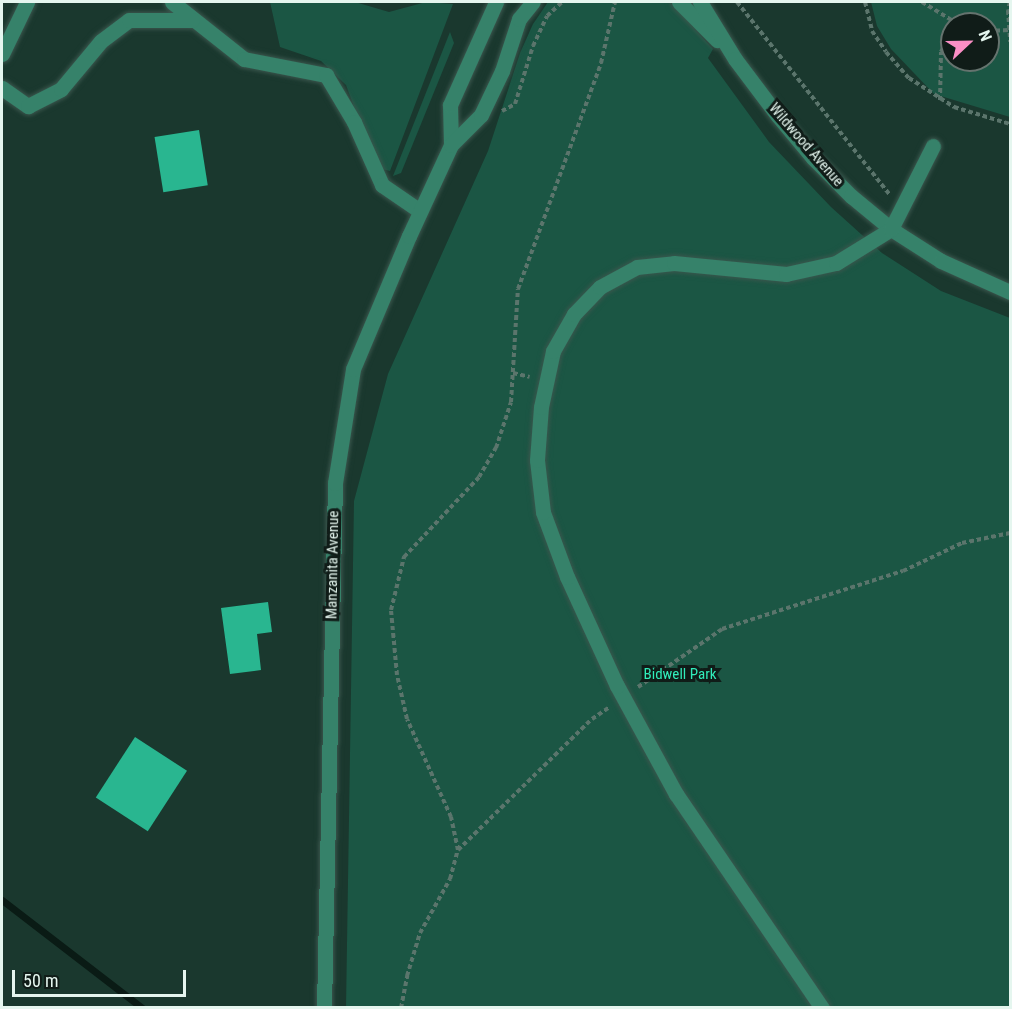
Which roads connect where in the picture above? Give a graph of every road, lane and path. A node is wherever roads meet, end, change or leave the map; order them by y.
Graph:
1 (27, 2) edge
2 (172, 2) edge
3 (496, 2) edge
4 (533, 2) edge
5 (562, 2) edge
6 (615, 2) edge
7 (679, 2) edge
8 (700, 2) edge
9 (737, 2) edge
10 (865, 2) edge
11 (922, 2) edge
12 (1010, 2) edge
13 (940, 13) edge
14 (192, 20) junction
15 (1009, 30) edge
16 (1011, 42) edge
17 (2, 54) edge
18 (735, 59) junction
19 (941, 72) edge
20 (2, 88) edge
21 (940, 100) junction
22 (502, 111) dead end
23 (1011, 124) edge
24 (451, 145) junction
25 (933, 146) dead end
26 (904, 203) junction
27 (420, 211) junction
28 (891, 229) junction
29 (1011, 292) edge
30 (1011, 533) edge
31 (624, 697) junction
32 (458, 850) junction
33 (324, 1008) edge
34 (401, 1008) edge
35 (822, 1008) edge

1 - 17 street
2 - 14 street
3 - 24 street, Manzanita Avenue
4 - 24 street, Manzanita Avenue
5 - 22 path
6 - 32 path
7 - 18 street, Wildwood Avenue
8 - 18 street, Wildwood Avenue
9 - 26 path
10 - 21 path
11 - 13 path
12 - 15 path
14 - 20 street
14 - 27 street
15 - 16 path
18 - 28 street, Wildwood Avenue
19 - 21 path
21 - 23 path
24 - 27 street, Manzanita Avenue
25 - 26 street
26 - 28 street
27 - 33 street, Manzanita Avenue
28 - 29 street, Wildwood Avenue
28 - 31 street
30 - 31 path
31 - 32 path
31 - 35 street
32 - 34 path

